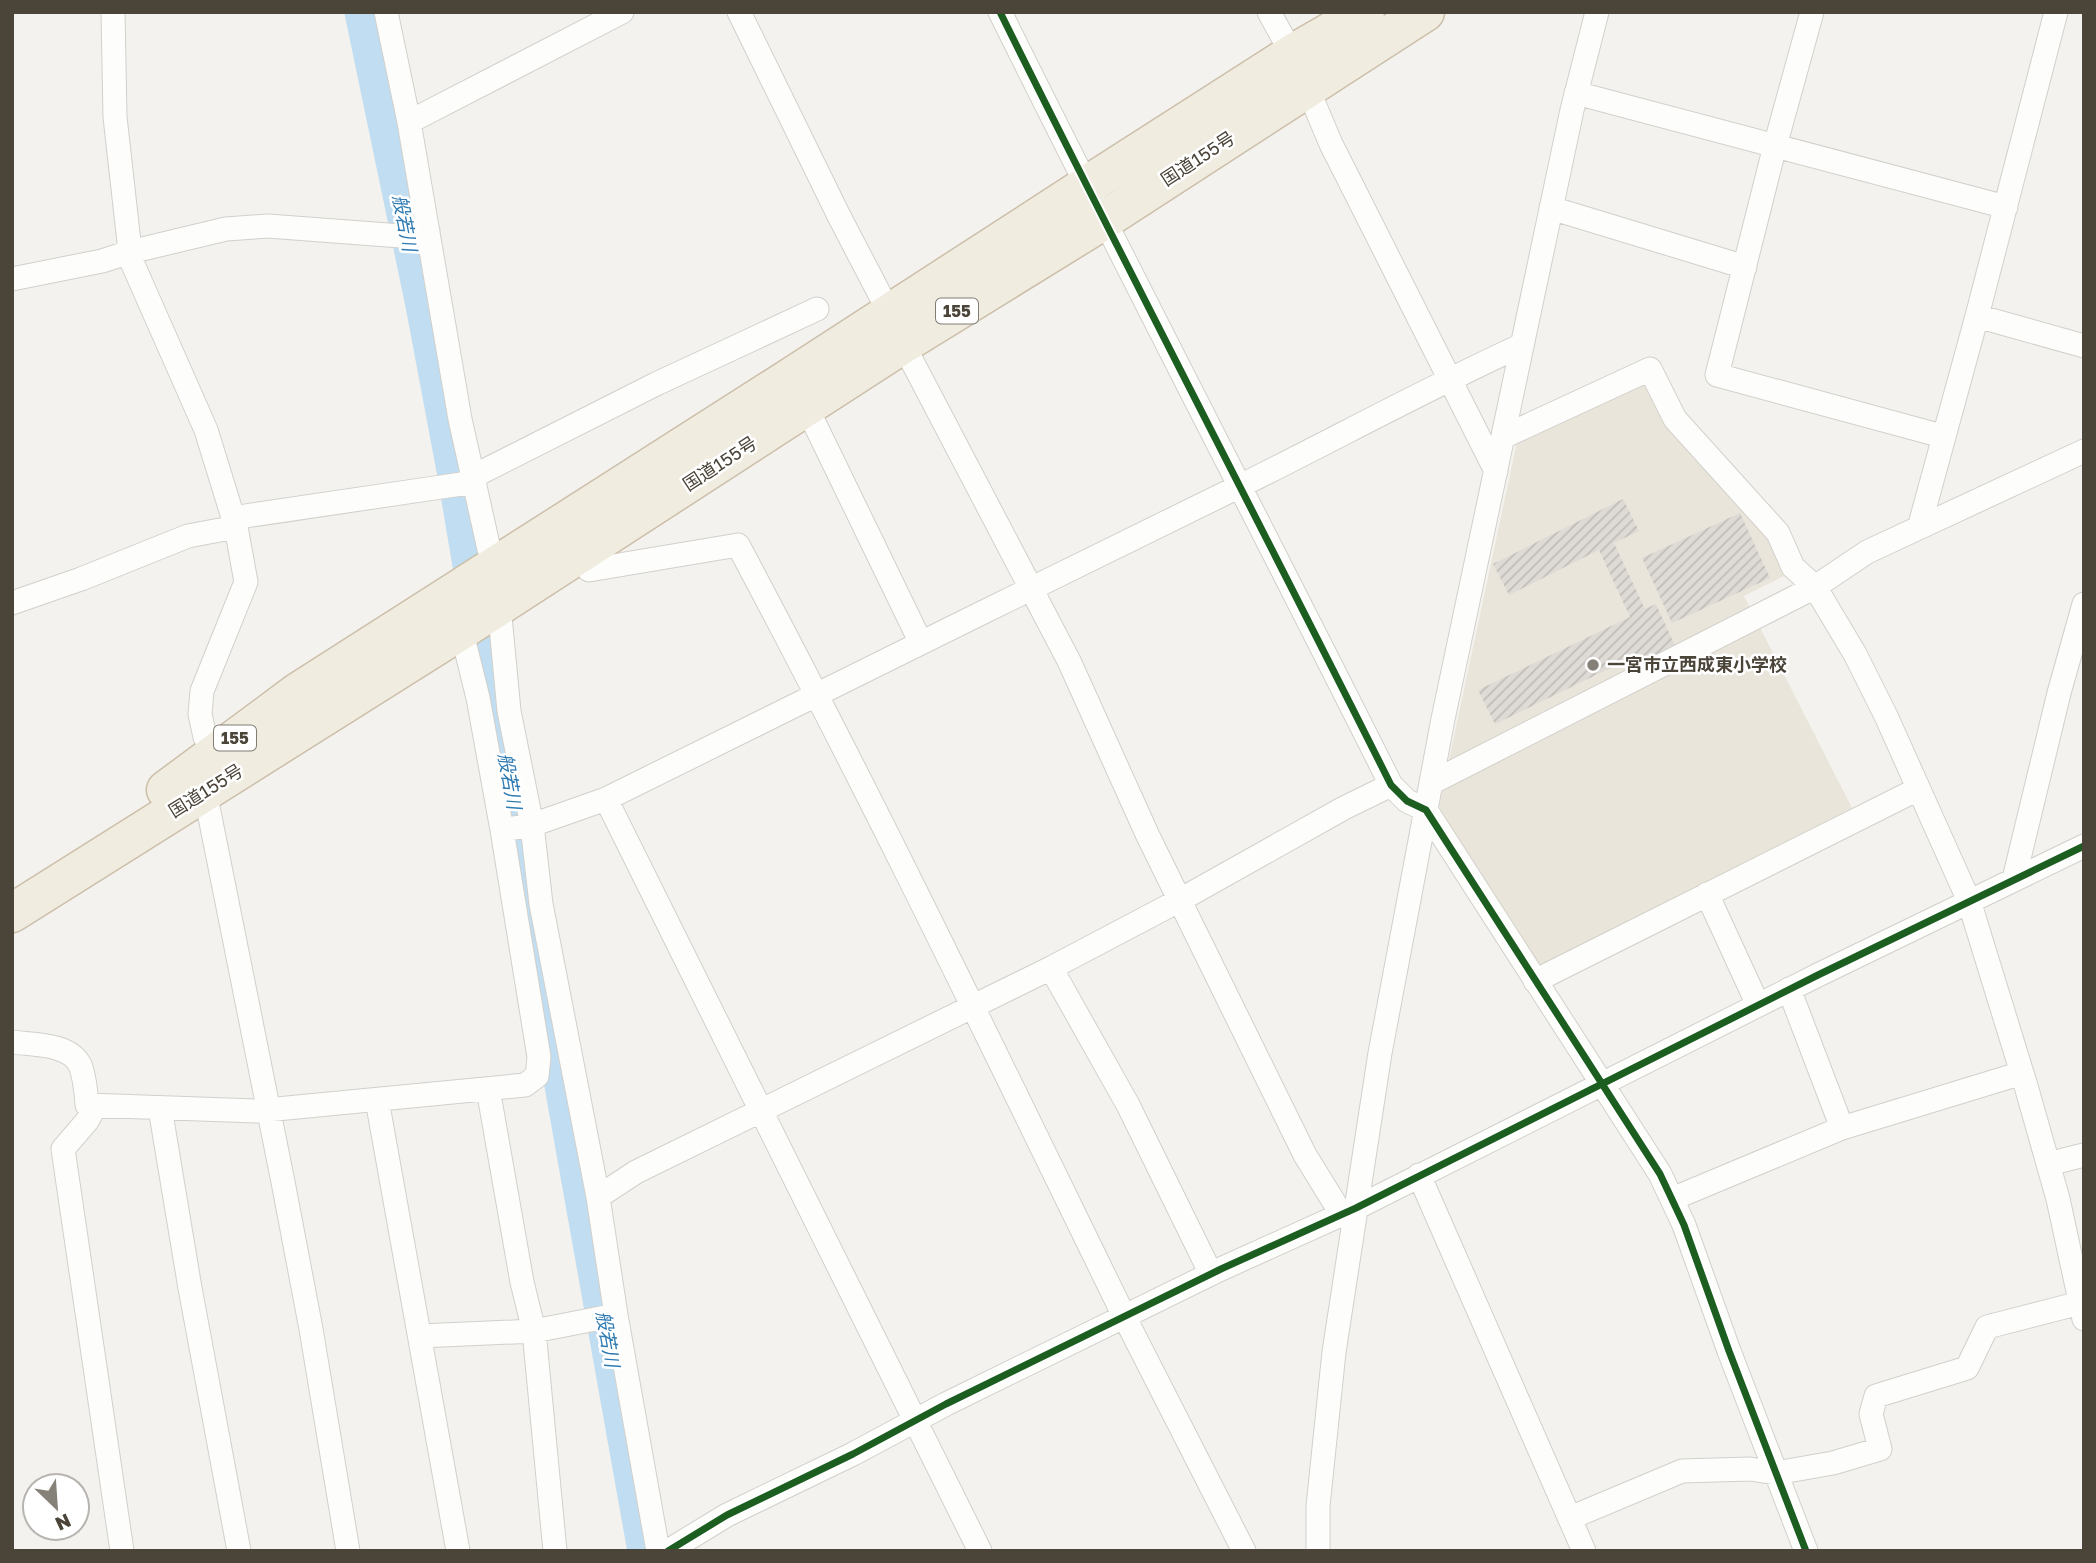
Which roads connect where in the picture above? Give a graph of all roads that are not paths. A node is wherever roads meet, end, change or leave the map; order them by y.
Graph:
1 (113, 12) edge
2 (386, 12) edge
3 (622, 12) edge
4 (739, 12) edge
5 (1000, 12) edge
6 (1269, 12) edge
7 (1365, 12) edge
8 (1425, 12) edge
9 (1597, 12) edge
10 (1812, 12) edge
11 (2056, 12) edge
12 (1300, 71) junction
13 (1576, 93) junction
14 (409, 122) junction
15 (1775, 146) junction
16 (1086, 186) junction
17 (2006, 207) junction
18 (1551, 208) junction
19 (1104, 220) junction
20 (417, 233) junction
21 (130, 252) junction
22 (1745, 267) junction
23 (12, 279) edge
24 (817, 309) dead end
25 (1977, 316) junction
26 (897, 329) junction
27 (1522, 345) junction
28 (2084, 346) edge
29 (1450, 378) junction
30 (807, 408) junction
31 (1942, 436) junction
32 (1503, 437) junction
33 (2084, 451) edge
34 (1496, 471) junction
35 (465, 482) junction
36 (1240, 486) junction
37 (234, 522) junction
38 (1919, 528) junction
39 (589, 570) dead end
40 (1815, 587) junction
41 (1030, 588) junction
42 (476, 599) junction
43 (12, 603) edge
44 (2084, 604) edge
45 (921, 643) junction
46 (817, 694) junction
47 (214, 754) junction
48 (1431, 783) junction
49 (1391, 785) junction
50 (1918, 789) junction
51 (205, 792) junction
52 (606, 799) junction
53 (1426, 810) junction
54 (518, 827) junction
55 (2084, 846) edge
56 (2014, 879) junction
57 (1707, 894) junction
58 (12, 896) edge
59 (1180, 900) junction
60 (1969, 901) junction
61 (12, 913) edge
62 (1051, 968) junction
63 (1535, 981) junction
64 (1789, 989) junction
65 (1758, 1005) junction
66 (974, 1006) junction
67 (13, 1043) edge
68 (2022, 1073) junction
69 (1601, 1083) junction
70 (488, 1089) junction
71 (377, 1100) junction
72 (96, 1105) junction
73 (160, 1108) junction
74 (268, 1110) junction
75 (760, 1110) junction
76 (1842, 1128) junction
77 (2084, 1154) edge
78 (2048, 1164) junction
79 (1419, 1175) junction
80 (598, 1197) junction
81 (1672, 1199) junction
82 (1349, 1212) junction
83 (1211, 1274) junction
84 (2082, 1313) edge
85 (1125, 1316) junction
86 (607, 1317) junction
87 (534, 1331) junction
88 (420, 1336) junction
89 (915, 1421) junction
90 (1776, 1473) junction
91 (1570, 1518) junction
92 (122, 1551) edge
93 (239, 1551) edge
94 (348, 1551) edge
95 (458, 1551) edge
96 (555, 1551) edge
97 (658, 1551) edge
98 (668, 1551) edge
99 (980, 1551) edge
100 (1244, 1551) edge
101 (1318, 1551) edge
102 (1584, 1551) edge
103 (1806, 1551) edge

1 - 21 street
2 - 14 street
3 - 14 street
4 - 26 street
5 - 16 street
6 - 12 street
7 - 12 highway, 国道155号 / 155
8 - 12 highway, 国道155号 / 155
9 - 13 street
10 - 15 street
11 - 17 street
12 - 16 highway, 国道155号 / 155
12 - 19 highway, 国道155号 / 155
12 - 29 street
13 - 15 street
13 - 18 street
14 - 20 street
15 - 17 street
15 - 22 street
16 - 19 street
16 - 26 highway, 国道155号 / 155
17 - 25 street
18 - 22 street
18 - 27 street
19 - 26 highway, 国道155号 / 155
19 - 36 street
20 - 21 street
20 - 35 street
21 - 23 street
21 - 37 street
22 - 31 street
24 - 35 street
25 - 28 street
25 - 31 street
26 - 30 highway, 国道155号 / 155
26 - 41 street
26 - 42 highway, 国道155号 / 155
27 - 29 street
27 - 32 street
29 - 34 street
29 - 36 street
30 - 42 highway, 国道155号 / 155
30 - 45 street
31 - 38 street
32 - 34 street
32 - 40 street
33 - 38 street
34 - 48 street
35 - 37 street
35 - 42 street
36 - 41 street
36 - 49 street
37 - 43 street
37 - 47 street
38 - 40 street
39 - 46 street
40 - 48 street
40 - 50 street
41 - 45 street
41 - 59 street
42 - 47 highway, 国道155号 / 155
42 - 51 highway, 国道155号 / 155
42 - 54 street
42 - 54 street
44 - 56 street
45 - 46 street
46 - 52 street
46 - 66 street
47 - 58 highway, 国道155号 / 155
48 - 53 street
49 - 53 street
49 - 59 street
50 - 57 street
50 - 60 street
51 - 61 highway, 国道155号 / 155
51 - 74 street
52 - 54 street
52 - 75 street
53 - 63 street
53 - 82 street
54 - 70 street
54 - 80 street
55 - 56 street
56 - 60 street
57 - 63 street
57 - 65 street
59 - 62 street
59 - 82 street
60 - 64 street
60 - 68 street
62 - 66 street
62 - 83 street
63 - 69 street
64 - 65 street
64 - 76 street
65 - 69 street
66 - 75 street
66 - 85 street
67 - 72 street
68 - 76 street
68 - 78 street
69 - 79 street
69 - 81 street
70 - 71 street
70 - 87 street
71 - 74 street
71 - 88 street
72 - 73 street
72 - 92 street
73 - 74 street
73 - 93 street
74 - 94 street
75 - 80 street
75 - 89 street
76 - 81 street
77 - 78 street
78 - 84 street
79 - 82 street
79 - 91 street
80 - 86 street
81 - 90 street
82 - 83 street
82 - 101 street
83 - 85 street
84 - 90 street
85 - 89 street
85 - 100 street
86 - 87 street
86 - 97 street
87 - 88 street
87 - 96 street
88 - 95 street
89 - 98 street
89 - 99 street
90 - 91 street
90 - 103 street
91 - 102 street

